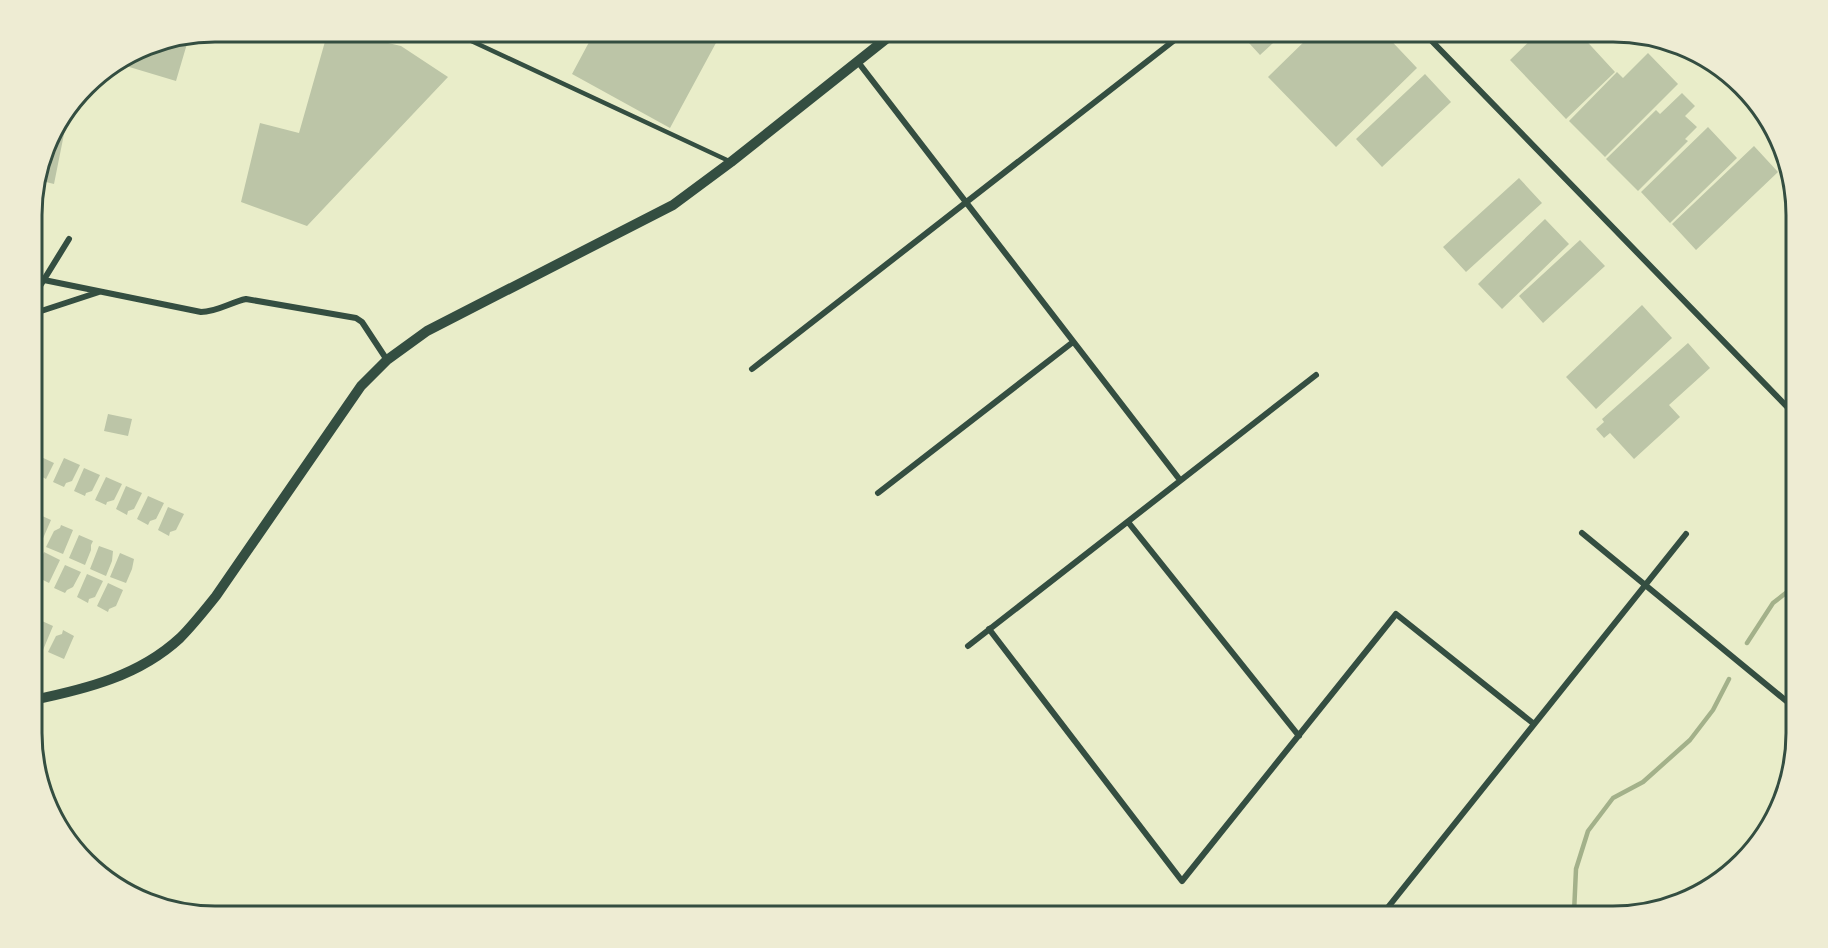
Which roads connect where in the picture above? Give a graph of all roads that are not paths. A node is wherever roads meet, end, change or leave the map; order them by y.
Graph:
1 (472, 42) edge
2 (883, 42) edge
3 (1172, 42) edge
4 (1432, 42) edge
5 (858, 62) junction
6 (732, 162) junction
7 (966, 203) junction
8 (69, 239) dead end
9 (44, 280) junction
10 (42, 283) edge
11 (100, 291) junction
12 (42, 311) edge
13 (1073, 342) junction
14 (387, 360) junction
15 (752, 369) dead end
16 (1316, 375) dead end
17 (1786, 406) edge
18 (1180, 480) junction
19 (878, 494) dead end
20 (1128, 522) junction
21 (1582, 533) dead end
22 (1686, 534) dead end
23 (1645, 585) junction
24 (989, 629) junction
25 (968, 646) dead end
26 (42, 698) edge
27 (1786, 701) edge
28 (1534, 724) junction
29 (1299, 736) junction
30 (1389, 906) edge

1 - 6 lane
2 - 5 street
3 - 7 street
4 - 17 street
5 - 6 street
5 - 7 street
6 - 14 street
7 - 13 street
7 - 15 street
8 - 9 street
9 - 10 street
9 - 11 street
11 - 12 street
11 - 14 street
13 - 18 street
13 - 19 street
14 - 26 street
16 - 18 street
18 - 20 street
20 - 24 street
20 - 29 street
21 - 23 street
22 - 23 street
23 - 27 street
23 - 28 street
24 - 25 street
24 - 29 street
28 - 29 street
28 - 30 street

